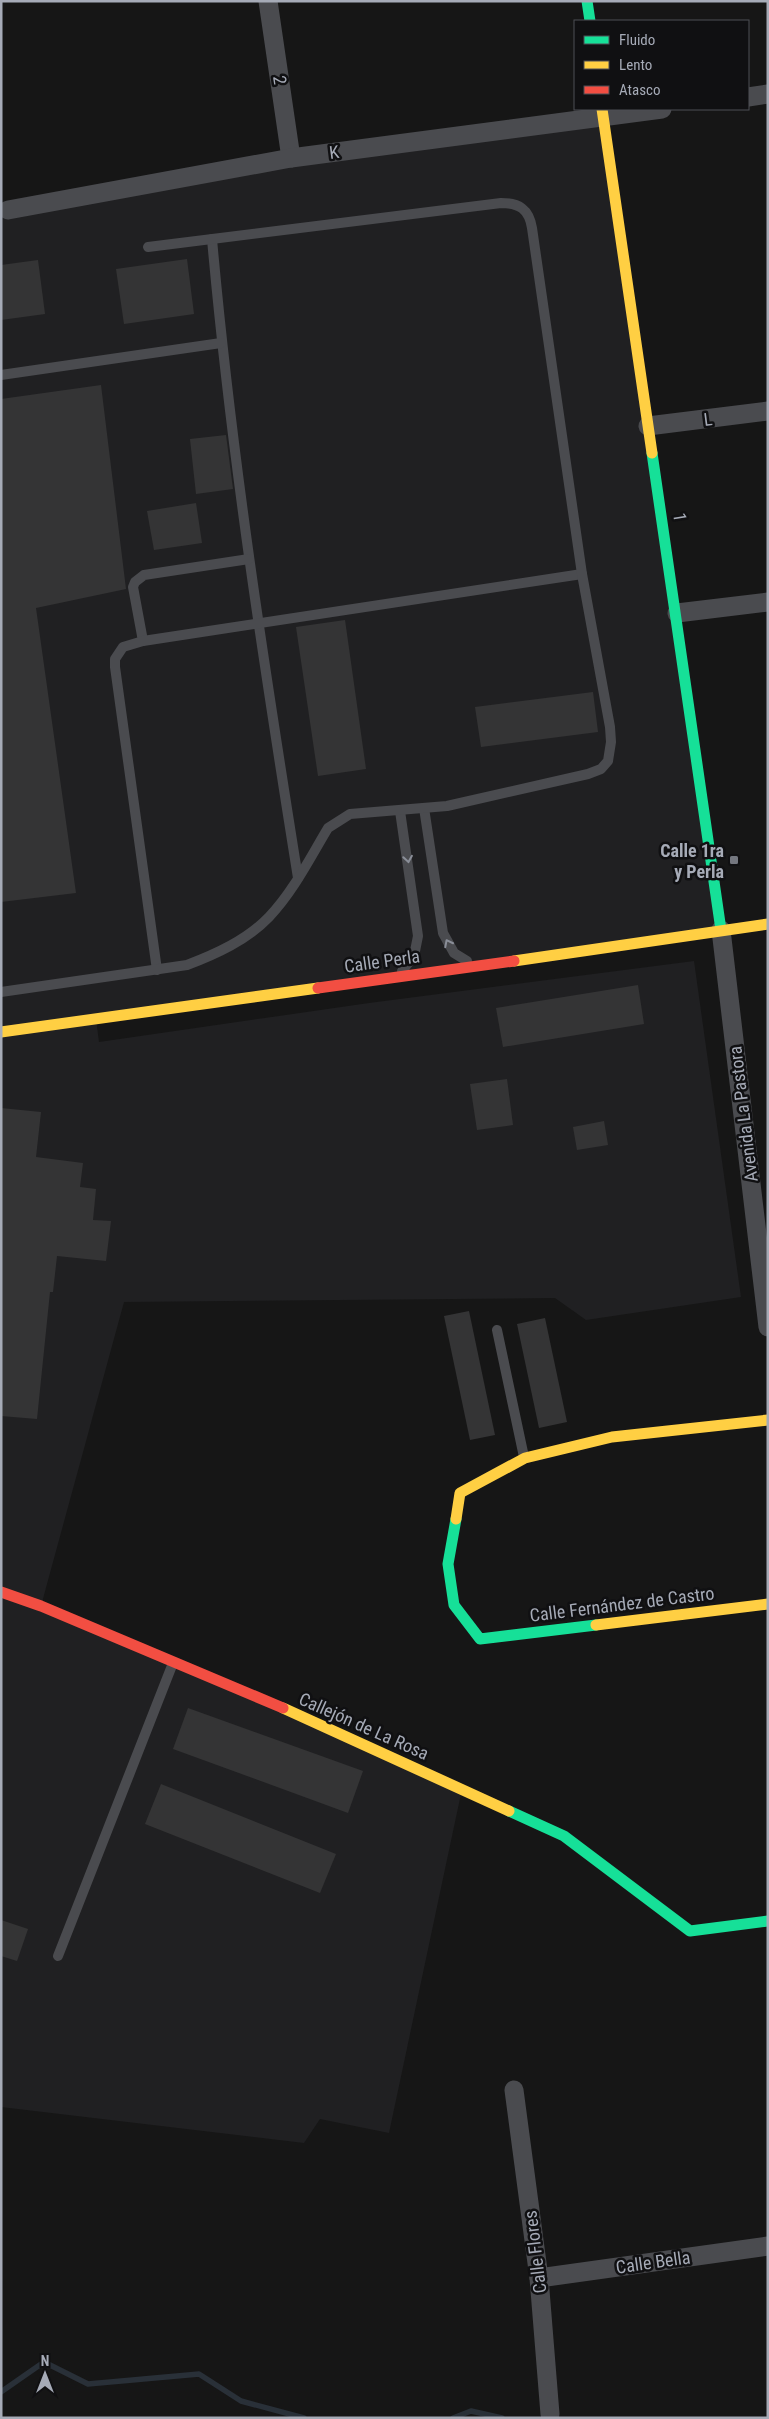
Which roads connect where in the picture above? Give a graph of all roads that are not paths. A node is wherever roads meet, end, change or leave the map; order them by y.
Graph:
1 (268, 1) edge
2 (587, 1) edge
3 (590, 20) edge
4 (768, 94) edge
5 (749, 97) edge
6 (647, 110) edge
7 (603, 113) edge
8 (291, 158) junction
9 (8, 210) dead end
10 (212, 239) junction
11 (148, 247) dead end
12 (222, 343) junction
13 (1, 375) edge
14 (768, 411) edge
15 (648, 426) junction
16 (249, 559) junction
17 (582, 574) junction
18 (768, 602) edge
19 (677, 614) junction
20 (257, 625) junction
21 (143, 641) junction
22 (424, 808) junction
23 (400, 810) junction
24 (298, 878) junction
25 (768, 924) edge
26 (721, 930) junction
27 (488, 965) junction
28 (157, 970) junction
29 (393, 977) junction
30 (1, 992) edge
31 (1, 1032) edge
32 (764, 1248) edge
33 (765, 1283) edge
34 (768, 1327) edge
35 (497, 1330) dead end
36 (768, 1420) edge
37 (525, 1458) junction
38 (1, 1592) edge
39 (768, 1604) edge
40 (173, 1662) junction
41 (768, 1921) edge
42 (58, 1956) dead end
43 (514, 2090) dead end
44 (768, 2246) edge
45 (539, 2278) junction
46 (550, 2414) dead end

1 - 8 street, 2
2 - 3 street
4 - 5 street
6 - 7 street, K
7 - 8 street, K
7 - 15 street, 1
8 - 9 street, K
10 - 11 lane
10 - 12 lane
10 - 17 lane
12 - 13 lane
12 - 16 lane
14 - 15 street, L
15 - 19 street, 1
16 - 20 lane
16 - 21 lane
17 - 20 lane
17 - 22 lane
18 - 19 street
19 - 26 street, 1
20 - 21 lane
20 - 24 lane
21 - 28 lane
22 - 23 lane
27 -> 22 lane
23 - 24 lane
23 -> 29 lane
24 - 28 lane
25 - 26 street, Calle Perla
26 - 27 street, Calle Perla
26 - 32 street, Avenida La Pastora
27 - 29 street, Calle Perla
28 - 30 lane
29 - 31 street, Calle Perla
32 - 33 street, Avenida La Pastora
33 - 34 street, Avenida La Pastora
35 - 37 lane
36 - 37 street
37 - 39 street, Calle Fernández de Castro
38 - 40 street, Callejón de La Rosa
40 - 41 street, Callejón de La Rosa
40 - 42 lane
43 - 45 street, Calle Flores
44 - 45 street, Calle Bella
45 - 46 street, Calle Flores

